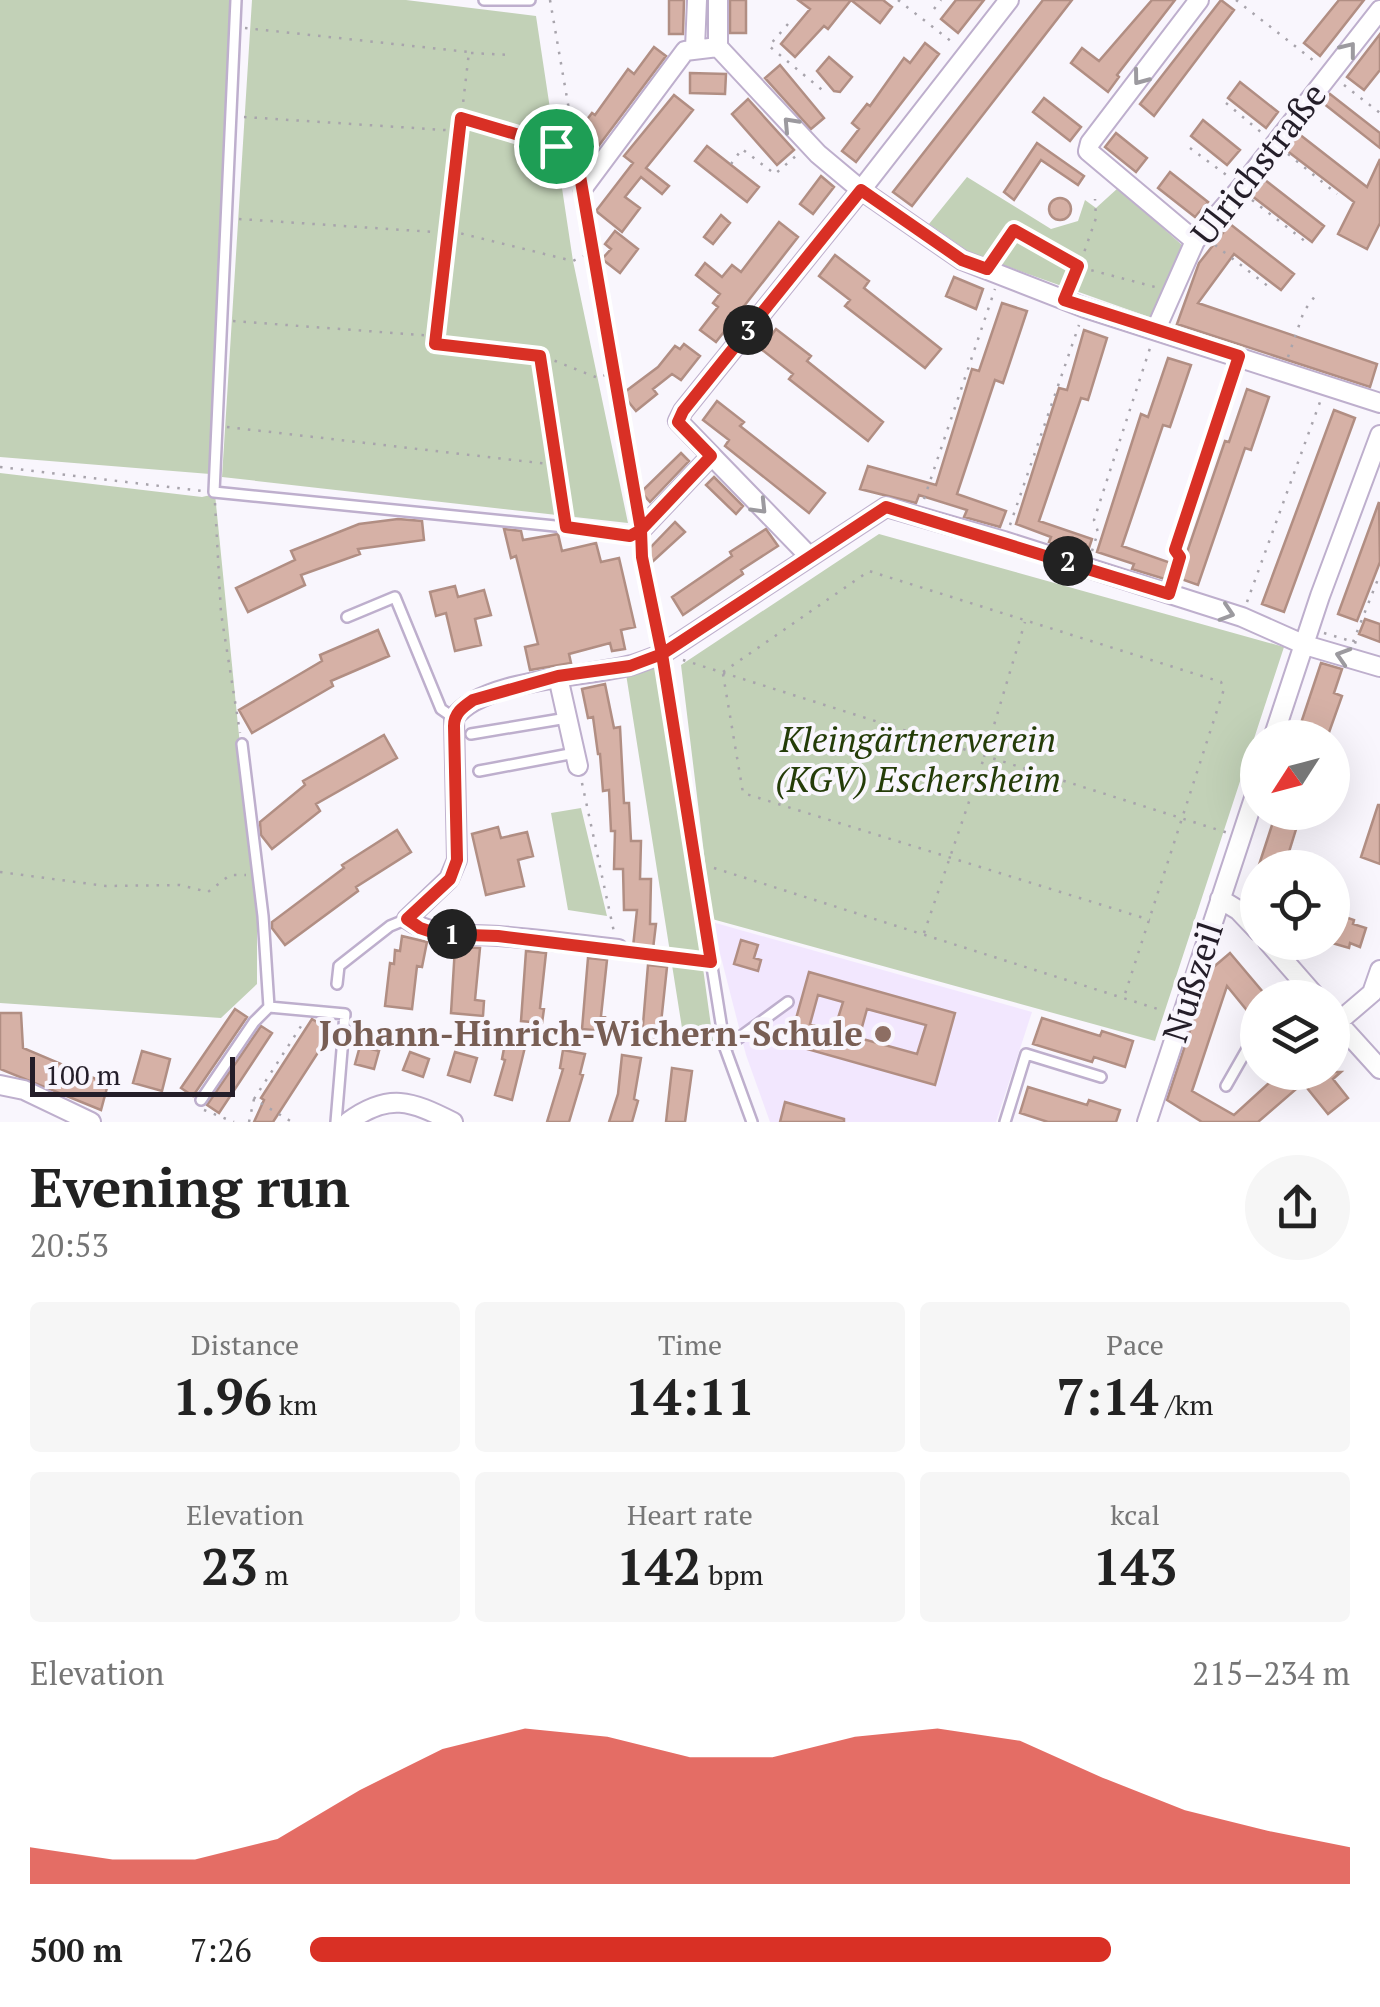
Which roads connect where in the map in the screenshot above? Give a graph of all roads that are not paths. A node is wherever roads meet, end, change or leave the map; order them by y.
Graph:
1 (236, 0) edge
2 (484, 0) edge
3 (530, 0) edge
4 (697, 0) edge
5 (718, 0) edge
6 (1008, 0) edge
7 (1199, 0) edge
8 (1380, 10) edge
9 (718, 46) junction
10 (696, 48) junction
11 (574, 141) road end
12 (583, 188) junction
13 (861, 190) junction
14 (1199, 238) junction
15 (594, 250) road end
16 (1156, 329) junction
17 (1380, 403) edge
18 (1380, 435) edge
19 (711, 456) junction
20 (641, 530) junction
21 (810, 557) junction
22 (347, 617) dead end
23 (1308, 637) junction
24 (662, 654) junction
25 (1380, 667) edge
26 (558, 676) junction
27 (454, 718) junction
28 (567, 718) junction
29 (1280, 720) edge
30 (471, 734) dead end
31 (242, 744) road end
32 (577, 759) joint
33 (479, 771) dead end
34 (1243, 830) edge
35 (1220, 899) junction
36 (1240, 912) edge
37 (407, 919) junction
38 (618, 948) road end
39 (1283, 960) edge
40 (1380, 970) edge
41 (1299, 980) edge
42 (337, 984) dead end
43 (1376, 994) edge
44 (788, 1002) dead end
45 (269, 1007) junction
46 (1350, 1010) edge
47 (1350, 1036) edge
48 (725, 1048) junction
49 (1240, 1062) edge
50 (1380, 1069) edge
51 (1101, 1077) dead end
52 (0, 1085) edge
53 (1226, 1086) dead end
54 (200, 1100) road end
55 (1154, 1120) edge
56 (91, 1122) edge
57 (336, 1122) edge
58 (348, 1122) edge
59 (453, 1122) edge
60 (752, 1122) edge
61 (1005, 1122) edge

1 - 20 lane
2 - 3 lane
4 - 10 street
5 - 9 street
6 - 13 street
7 -> 14 street
14 -> 8 street, Ulrichstraße
9 - 10 street
13 -> 9 street
10 - 12 street
11 - 12 lane
12 - 15 lane
13 - 16 street
13 - 19 street
14 - 16 street, Ulrichstraße
16 - 17 street
18 - 23 street
19 - 20 street
19 -> 21 street
20 - 24 lane
21 -> 23 street
21 - 24 street
22 - 27 lane
25 -> 23 street
23 - 29 street
24 - 26 street
24 - 48 lane
26 - 27 street
26 - 28 street
27 - 37 street
28 - 30 lane
28 - 32 street
31 - 45 lane
32 - 33 lane
34 - 35 street, Nußzeil
35 - 36 street
35 - 55 street, Nußzeil
37 - 38 street
37 - 42 lane
39 - 41 street
40 - 43 street
43 - 46 street
44 - 48 lane
45 - 54 lane
45 - 57 lane
47 - 50 street
48 - 60 lane
49 - 53 lane
51 - 61 lane
52 - 56 street
58 - 59 street

